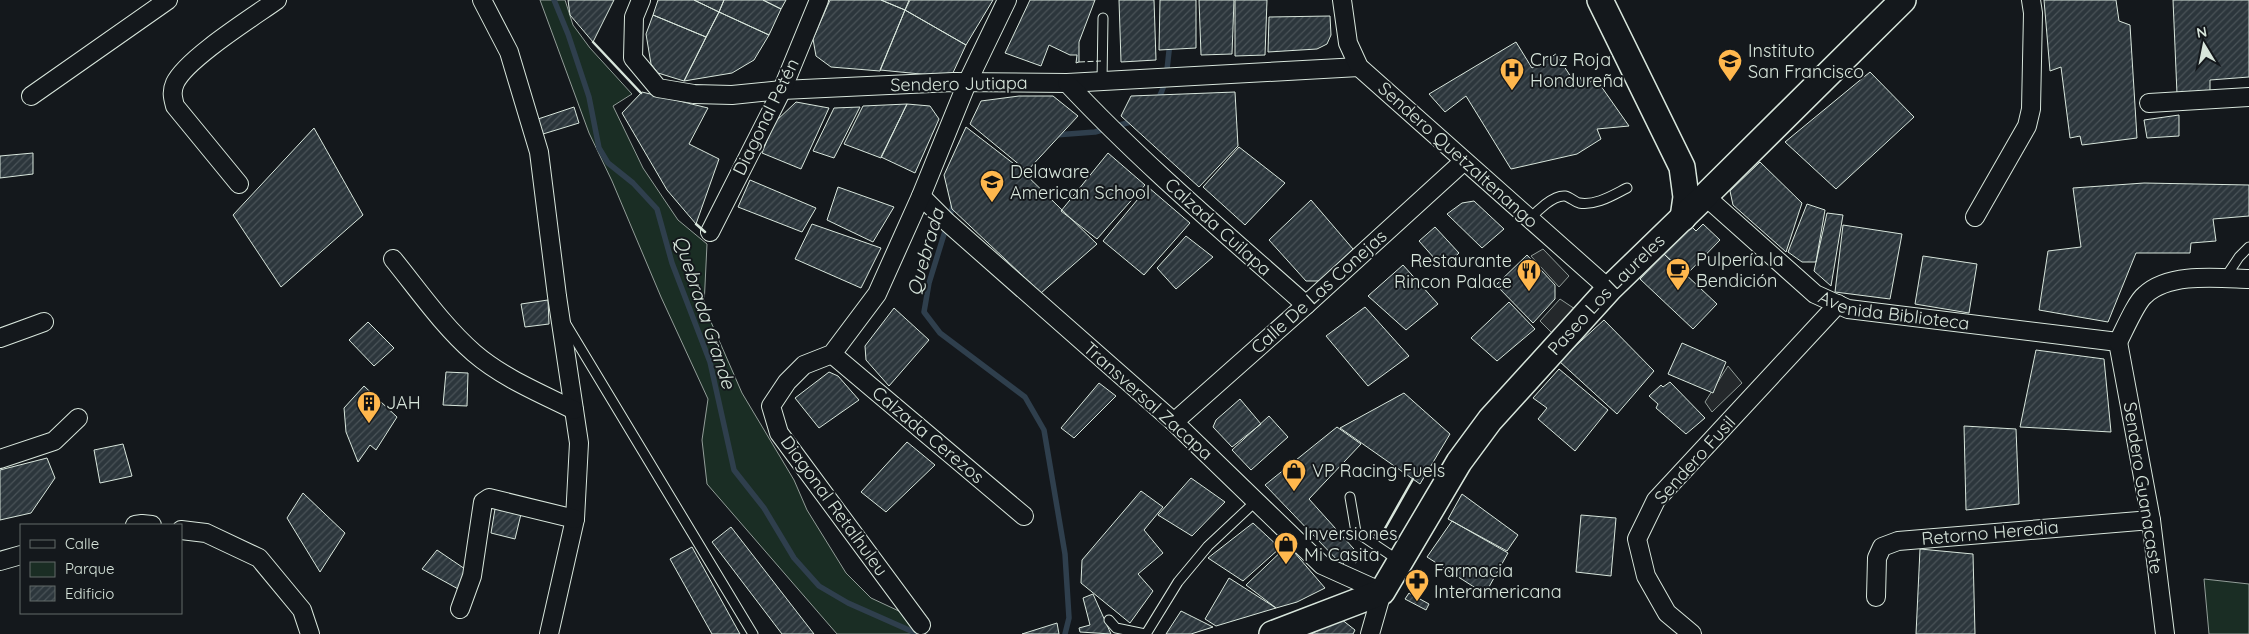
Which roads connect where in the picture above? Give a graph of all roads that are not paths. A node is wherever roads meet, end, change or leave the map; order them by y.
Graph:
1 (168, 0) edge
2 (277, 0) edge
3 (482, 0) edge
4 (641, 0) edge
5 (819, 0) edge
6 (1007, 0) edge
7 (1342, 0) edge
8 (1600, 0) edge
9 (1903, 0) edge
10 (2031, 0) edge
11 (1103, 18) dead end
12 (1359, 67) junction
13 (1102, 81) junction
14 (967, 83) junction
15 (1067, 83) junction
16 (782, 90) junction
17 (32, 96) dead end
18 (2249, 97) edge
19 (2149, 103) dead end
20 (1464, 161) junction
21 (1682, 167) junction
22 (1725, 176) junction
23 (240, 184) dead end
24 (1627, 188) dead end
25 (921, 196) junction
26 (1706, 196) junction
27 (1683, 218) junction
28 (1975, 218) dead end
29 (1530, 219) junction
30 (710, 232) dead end
31 (2249, 248) edge
32 (393, 259) dead end
33 (2225, 278) junction
34 (2249, 279) edge
35 (1609, 288) junction
36 (1838, 304) junction
37 (1306, 305) junction
38 (560, 314) junction
39 (44, 322) dead end
40 (0, 338) edge
41 (2118, 342) junction
42 (832, 354) junction
43 (574, 410) junction
44 (78, 418) dead end
45 (1174, 422) junction
46 (0, 459) edge
47 (1350, 497) dead end
48 (1256, 502) junction
49 (1024, 516) dead end
50 (575, 519) junction
51 (2151, 520) junction
52 (182, 530) edge
53 (20, 555) edge
54 (0, 561) edge
55 (1400, 561) junction
56 (1382, 592) junction
57 (1876, 598) dead end
58 (460, 609) dead end
59 (1109, 620) dead end
60 (921, 625) dead end
61 (310, 634) edge
62 (549, 634) edge
63 (753, 634) edge
64 (1145, 634) edge
65 (1272, 634) edge
66 (1370, 634) edge
67 (1692, 634) edge
68 (2166, 634) edge

1 - 17 street
2 - 23 street
3 - 38 street
4 - 16 street, Sendero Jutiapa
5 - 16 street, Diagonal Petén
6 - 14 street
7 - 12 street, Sendero Quetzaltenango
8 - 21 street
9 - 22 street, Paseo Los Laureles
10 - 28 street
11 - 13 lane
12 - 13 street, Sendero Jutiapa
12 - 20 street, Sendero Quetzaltenango
13 - 15 street, Sendero Jutiapa
14 - 15 street, Sendero Jutiapa
14 - 16 street, Sendero Jutiapa
14 - 25 street
15 - 37 street, Calzada Cuilapa
16 - 30 street, Diagonal Petén
18 - 19 street
20 - 29 street, Sendero Quetzaltenango
20 - 37 street, Calle De Las Conejas
21 - 22 street
21 - 27 street
22 - 26 street, Paseo Los Laureles
24 - 29 lane
25 - 42 street
25 - 45 street, Transversal Zacapa
26 - 27 street, Paseo Los Laureles
26 - 36 street, Avenida Biblioteca
27 - 35 street, Paseo Los Laureles
29 - 35 street, Sendero Quetzaltenango
31 - 33 lane
32 - 43 street
33 - 34 street
33 - 41 street
35 - 55 street, Paseo Los Laureles
36 - 41 street, Avenida Biblioteca
36 - 67 street, Sendero Fusil
37 - 45 street, Calle De Las Conejas
38 - 43 street
38 - 63 lane
39 - 40 street
41 - 51 street, Sendero Guanacaste
42 - 49 street, Calzada Cerezos
42 - 60 street, Diagonal Retalhuleu
43 - 50 street
44 - 46 street
45 - 48 street, Transversal Zacapa
47 - 55 lane
48 - 56 street, Transversal Zacapa
48 - 64 lane
50 - 58 street
50 - 62 street
51 - 57 street, Retorno Heredia
51 - 68 street, Sendero Guanacaste
52 - 61 street
53 - 54 street
55 - 56 street, Paseo Los Laureles
56 - 65 street
56 - 66 street, Paseo Los Laureles
59 - 64 lane

